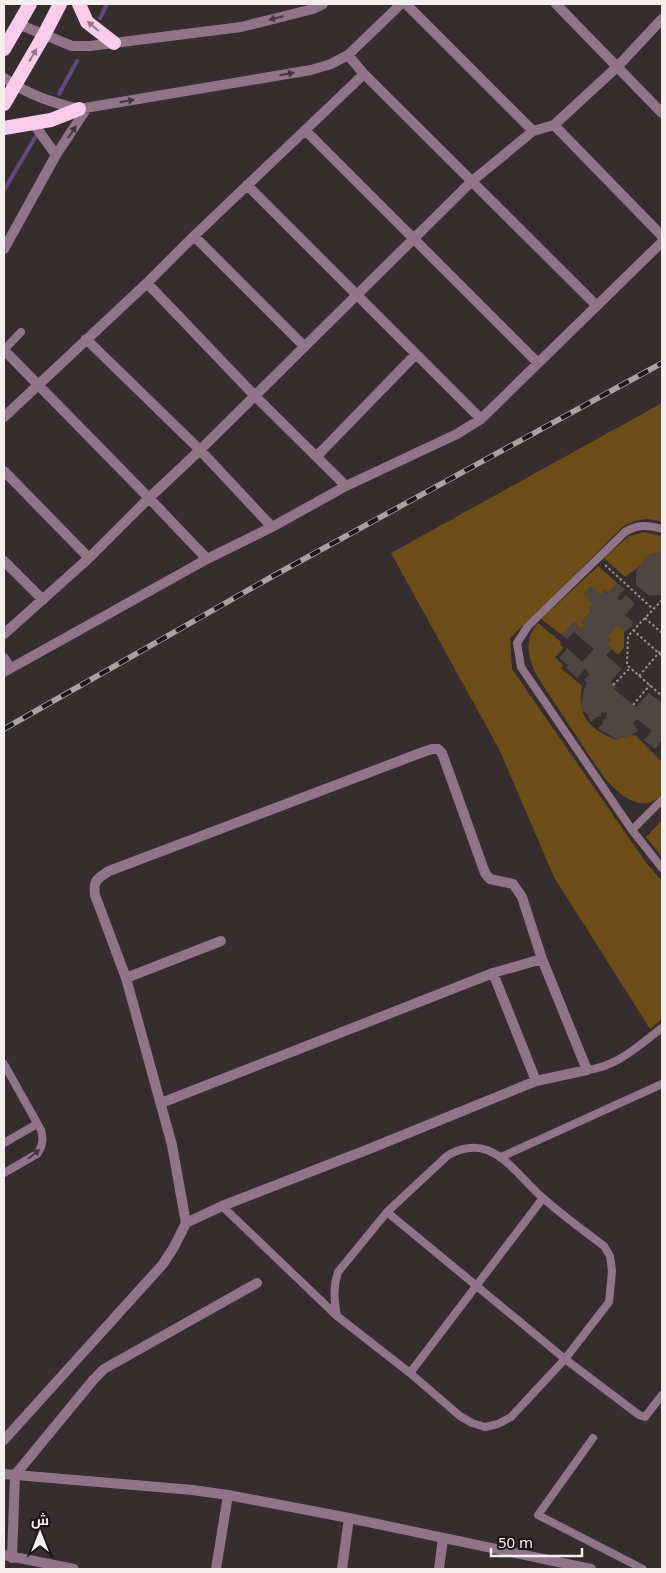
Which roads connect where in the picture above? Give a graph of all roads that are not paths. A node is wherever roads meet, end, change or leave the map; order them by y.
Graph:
1 (30, 4) edge
2 (60, 4) edge
3 (79, 4) edge
4 (323, 4) edge
5 (401, 4) edge
6 (406, 4) edge
7 (556, 4) edge
8 (662, 20) edge
9 (18, 24) junction
10 (44, 35) junction
11 (114, 43) junction
12 (4, 49) edge
13 (348, 56) junction
14 (618, 66) junction
15 (364, 74) junction
16 (10, 82) edge
17 (4, 104) edge
18 (83, 108) junction
19 (662, 114) edge
20 (33, 123) junction
21 (554, 125) junction
22 (4, 128) edge
23 (305, 130) junction
24 (533, 131) junction
25 (56, 155) junction
26 (471, 182) junction
27 (247, 185) junction
28 (194, 236) junction
29 (662, 236) edge
30 (414, 238) junction
31 (662, 242) edge
32 (4, 249) edge
33 (147, 283) junction
34 (357, 294) junction
35 (596, 305) junction
36 (20, 332) dead end
37 (86, 339) junction
38 (304, 346) junction
39 (4, 350) edge
40 (416, 354) junction
41 (538, 363) junction
42 (38, 384) junction
43 (255, 396) junction
44 (4, 417) edge
45 (481, 419) junction
46 (200, 450) junction
47 (317, 456) junction
48 (4, 471) edge
49 (346, 486) junction
50 (149, 498) junction
51 (272, 527) junction
52 (662, 529) edge
53 (89, 558) junction
54 (207, 559) junction
55 (4, 561) edge
56 (43, 600) junction
57 (4, 634) edge
58 (4, 658) edge
59 (7, 670) edge
60 (662, 800) edge
61 (632, 830) junction
62 (662, 868) edge
63 (222, 942) dead end
64 (542, 959) junction
65 (493, 973) junction
66 (126, 978) junction
67 (662, 1028) edge
68 (4, 1064) edge
69 (587, 1070) junction
70 (536, 1081) junction
71 (662, 1084) edge
72 (161, 1103) junction
73 (38, 1124) junction
74 (4, 1143) edge
75 (501, 1157) junction
76 (4, 1173) edge
77 (543, 1198) junction
78 (222, 1206) junction
79 (388, 1212) junction
80 (186, 1222) junction
81 (257, 1283) dead end
82 (476, 1286) junction
83 (337, 1316) junction
84 (565, 1359) junction
85 (410, 1373) junction
86 (662, 1395) edge
87 (594, 1438) dead end
88 (4, 1440) edge
89 (4, 1474) edge
90 (15, 1475) junction
91 (228, 1495) junction
92 (349, 1518) junction
93 (443, 1538) junction
94 (8, 1557) edge
95 (74, 1569) edge
96 (216, 1569) edge
97 (342, 1569) edge
98 (439, 1569) edge
99 (591, 1569) edge
100 (643, 1569) edge

1 - 9 highway
2 - 10 highway
11 -> 3 highway
4 -> 11 street
5 - 13 street
6 - 24 street
7 - 14 street
8 - 14 street
9 - 10 street
9 - 12 highway
10 - 11 street
16 -> 10 highway
13 - 15 street
18 -> 13 street
14 - 19 street
14 - 21 street
15 - 23 street
15 - 26 street
16 - 17 highway
16 - 18 street
18 - 20 highway
25 -> 18 street
20 - 22 highway
20 - 25 street
21 - 24 street
21 - 29 street
23 - 27 street
23 - 30 street
24 - 26 street
25 - 32 street
26 - 30 street
26 - 35 street
27 - 28 street
27 - 34 street
28 - 33 street
28 - 38 street
30 - 34 street
30 - 41 street
31 - 35 street
33 - 37 street
33 - 43 street
34 - 38 street
34 - 40 street
35 - 41 street
36 - 39 lane
37 - 42 street
37 - 46 street
38 - 43 street
39 - 42 street
40 - 45 street
40 - 47 street
41 - 45 street
42 - 44 street
42 - 50 street
43 - 46 street
43 - 47 street
45 - 49 street
46 - 50 street
46 - 51 street
47 - 49 street
48 - 53 street
49 - 51 street
50 - 53 street
50 - 54 street
51 - 54 street
52 - 61 lane
53 - 56 street
54 - 59 street
55 - 56 street
56 - 57 street
58 - 59 street
60 - 61 lane
61 - 62 lane
63 - 66 street
64 - 65 street
64 - 66 street
64 - 69 street
65 - 70 street
65 - 72 street
66 - 72 street
67 - 69 lane
68 - 73 lane
69 - 70 street
70 - 78 street
71 - 75 lane
72 - 80 street
73 - 74 lane
76 -> 73 lane
75 - 77 lane
75 - 79 lane
77 - 82 lane
77 - 84 lane
78 - 80 street
78 - 83 lane
79 - 82 lane
79 - 83 lane
80 - 88 street
81 - 90 street
82 - 84 lane
82 - 85 lane
83 - 85 lane
84 - 85 lane
84 - 86 lane
87 - 100 lane
89 - 90 street
90 - 91 street
90 - 94 street
91 - 92 street
91 - 96 street
92 - 93 street
92 - 97 street
93 - 98 street
93 - 99 street
94 - 95 street

